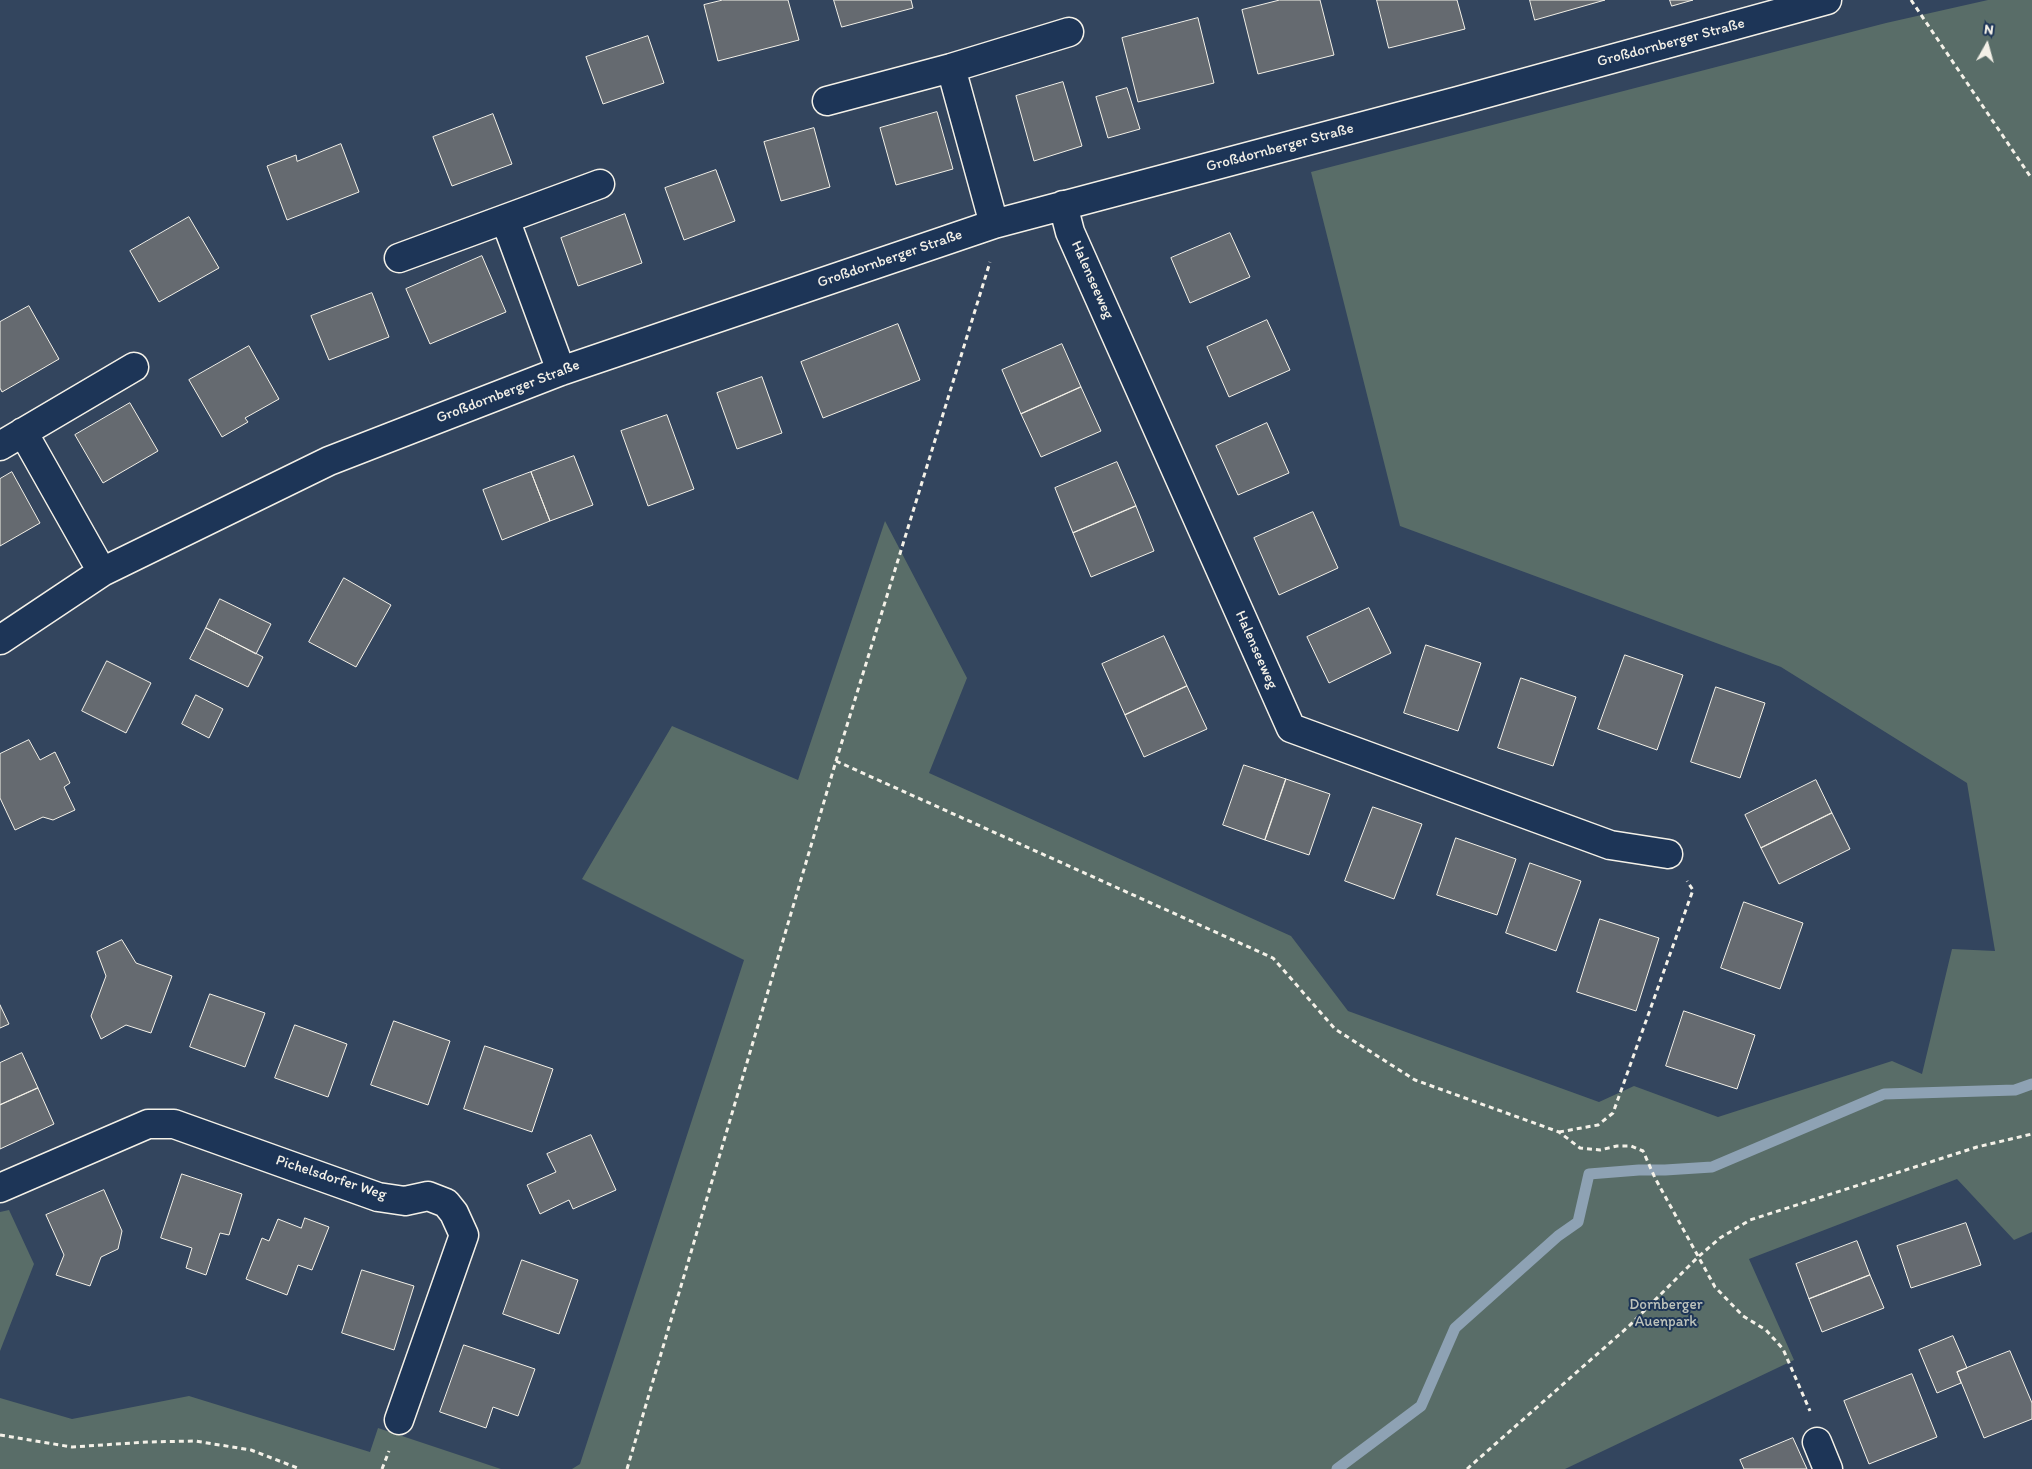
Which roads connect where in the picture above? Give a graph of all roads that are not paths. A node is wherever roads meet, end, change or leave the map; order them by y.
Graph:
1 (1827, 0) edge
2 (1069, 32) dead end
3 (951, 68) junction
4 (826, 101) dead end
5 (600, 184) dead end
6 (1063, 205) junction
7 (505, 219) junction
8 (994, 224) junction
9 (399, 258) dead end
10 (134, 367) dead end
11 (561, 371) junction
12 (23, 432) junction
13 (0, 446) edge
14 (102, 572) junction
15 (0, 640) edge
16 (1668, 854) road end
17 (0, 1188) edge
18 (399, 1420) dead end
19 (1817, 1442) road end
20 (1828, 1469) edge

1 - 6 street, Großdornberger Straße
2 - 3 street
3 - 4 street
3 - 8 street
5 - 7 street
6 - 8 street, Großdornberger Straße
6 - 16 street, Halenseeweg
7 - 9 street
7 - 11 street
8 - 11 street, Großdornberger Straße
10 - 12 street
11 - 14 street, Großdornberger Straße
12 - 13 street
12 - 14 street
14 - 15 street, Großdornberger Straße
17 - 18 street, Pichelsdorfer Weg
19 - 20 street

